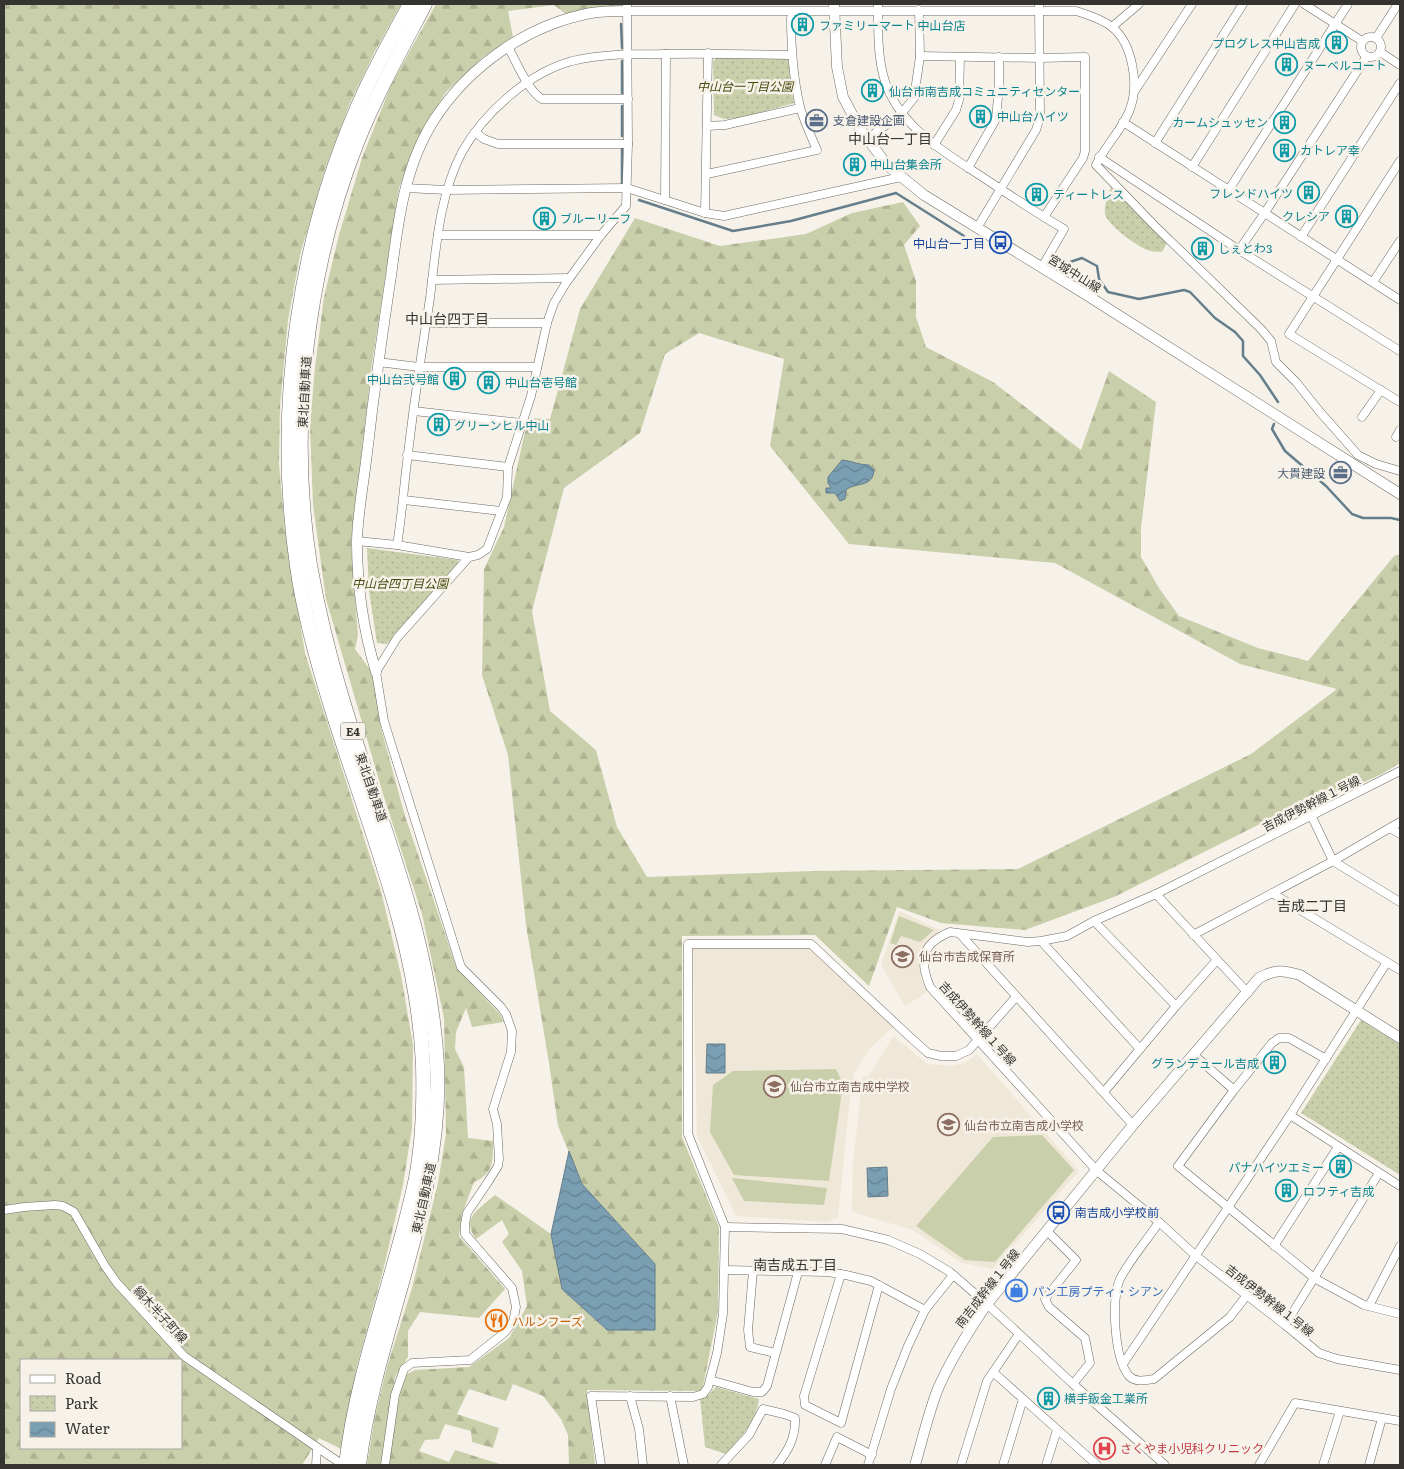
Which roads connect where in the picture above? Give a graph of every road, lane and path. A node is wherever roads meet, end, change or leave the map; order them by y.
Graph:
1 (410, 4) edge
2 (425, 4) edge
3 (1078, 4) edge
4 (1139, 4) edge
5 (1192, 4) edge
6 (1243, 4) edge
7 (1296, 4) edge
8 (1304, 4) edge
9 (1348, 4) edge
10 (1398, 4) edge
11 (627, 7) edge
12 (793, 7) edge
13 (834, 7) edge
14 (878, 7) edge
15 (1039, 7) edge
16 (919, 10) junction
17 (1071, 11) junction
18 (791, 18) dead end
19 (1335, 24) junction
20 (1112, 27) junction
21 (1376, 38) junction
22 (1362, 42) junction
23 (508, 47) junction
24 (1380, 52) junction
25 (708, 53) junction
26 (627, 54) junction
27 (666, 54) junction
28 (791, 54) junction
29 (920, 56) junction
30 (1367, 56) junction
31 (960, 57) junction
32 (999, 57) junction
33 (1040, 58) junction
34 (1400, 65) edge
35 (528, 83) junction
36 (1400, 83) edge
37 (1134, 92) junction
38 (628, 99) junction
39 (800, 108) junction
40 (901, 114) junction
41 (1123, 122) junction
42 (708, 126) junction
43 (475, 132) junction
44 (867, 139) junction
45 (1155, 143) junction
46 (628, 144) junction
47 (934, 145) junction
48 (1099, 157) junction
49 (1400, 161) edge
50 (1192, 167) junction
51 (968, 168) junction
52 (707, 174) junction
53 (901, 177) junction
54 (405, 188) junction
55 (627, 188) junction
56 (1000, 189) junction
57 (447, 190) junction
58 (1228, 191) junction
59 (665, 200) junction
60 (705, 213) junction
61 (1264, 214) junction
62 (1044, 218) junction
63 (976, 228) junction
64 (438, 235) junction
65 (601, 235) junction
66 (1301, 238) junction
67 (1400, 241) edge
68 (1239, 250) junction
69 (1337, 260) junction
70 (1042, 267) junction
71 (569, 278) junction
72 (432, 280) junction
73 (1373, 282) junction
74 (1313, 297) junction
75 (1400, 300) edge
76 (426, 323) junction
77 (547, 323) junction
78 (1400, 351) edge
79 (378, 362) junction
80 (419, 367) junction
81 (537, 367) junction
82 (1381, 390) junction
83 (1400, 402) edge
84 (414, 411) junction
85 (1362, 417) dead end
86 (522, 423) junction
87 (1400, 430) edge
88 (1396, 438) dead end
89 (407, 455) junction
90 (508, 467) junction
91 (1400, 470) edge
92 (1400, 494) edge
93 (404, 500) junction
94 (501, 512) junction
95 (357, 541) junction
96 (397, 545) junction
97 (469, 558) junction
98 (376, 672) junction
99 (1400, 771) edge
100 (1312, 815) junction
101 (1400, 822) edge
102 (1390, 828) junction
103 (1400, 834) edge
104 (1333, 861) junction
105 (1272, 893) junction
106 (1156, 894) junction
107 (1400, 902) edge
108 (1094, 921) junction
109 (960, 934) junction
110 (1193, 935) junction
111 (1041, 941) junction
112 (1216, 961) junction
113 (1387, 962) junction
114 (1400, 970) edge
115 (1248, 994) junction
116 (1016, 996) junction
117 (1176, 1006) junction
118 (1356, 1011) junction
119 (1400, 1038) edge
120 (978, 1041) junction
121 (1140, 1049) junction
122 (1194, 1055) junction
123 (1326, 1059) junction
124 (1234, 1090) junction
125 (1104, 1092) junction
126 (1290, 1115) junction
127 (1133, 1125) junction
128 (1338, 1148) junction
129 (1097, 1170) junction
130 (1379, 1173) junction
131 (1400, 1186) edge
132 (1228, 1208) junction
133 (4, 1210) edge
134 (1159, 1222) junction
135 (725, 1227) junction
136 (1048, 1232) junction
137 (1274, 1246) junction
138 (1400, 1246) edge
139 (1196, 1256) junction
140 (725, 1270) junction
141 (753, 1271) junction
142 (798, 1272) junction
143 (841, 1274) junction
144 (953, 1275) junction
145 (1314, 1278) junction
146 (879, 1285) junction
147 (1247, 1295) junction
148 (988, 1304) junction
149 (1369, 1306) junction
150 (925, 1310) junction
151 (1400, 1314) edge
152 (1285, 1324) junction
153 (1019, 1334) junction
154 (776, 1353) junction
155 (1123, 1364) junction
156 (1400, 1370) edge
157 (993, 1372) junction
158 (710, 1380) junction
159 (1073, 1384) junction
160 (630, 1396) junction
161 (670, 1396) junction
162 (1023, 1399) junction
163 (1340, 1411) junction
164 (1382, 1418) junction
165 (1400, 1421) edge
166 (1057, 1430) junction
167 (317, 1449) junction
168 (872, 1455) junction
169 (1093, 1464) edge
170 (316, 1465) edge
171 (344, 1465) edge
172 (359, 1465) edge
173 (385, 1465) edge
174 (601, 1465) edge
175 (643, 1465) edge
176 (684, 1465) edge
177 (721, 1465) edge
178 (777, 1465) edge
179 (825, 1465) edge
180 (868, 1465) edge
181 (915, 1465) edge
182 (961, 1465) edge
183 (1003, 1465) edge
184 (1046, 1465) edge
185 (1165, 1465) edge
186 (1259, 1465) edge
187 (1323, 1465) edge
188 (1369, 1465) edge

1 - 171 highway, 東北自動車道 / E4
2 - 172 highway, 東北自動車道 / E4
3 - 17 street
4 - 20 street
5 - 37 street
6 - 45 street
7 - 50 street
8 - 19 street
9 - 19 street
10 - 21 street
11 - 12 street
11 - 23 street
11 - 26 street
12 - 13 street
13 - 14 street
13 - 44 street, 宮城中山線
14 - 16 street
14 - 40 street
15 - 16 street
15 - 17 street
15 - 33 street
16 - 29 street
17 - 20 street
18 - 28 street
19 - 22 street
19 - 58 street
20 - 37 street
21 - 22 street
21 - 24 street
22 - 30 street
23 - 35 street
23 - 54 street
24 - 30 street
24 - 34 street
25 - 27 street
25 - 28 street
25 - 42 street
26 - 27 street
26 - 35 street
26 - 38 street
27 - 59 street
28 - 39 street
29 - 31 street
29 - 40 street
30 - 61 street
31 - 32 street
31 - 47 street
32 - 33 street
32 - 51 street
33 - 56 street
33 - 62 street
35 - 38 street
35 - 43 street
36 - 66 street
37 - 41 street
38 - 46 street
39 - 42 street
39 - 52 street
40 - 44 street
40 - 47 street
41 - 45 street
41 - 48 street
42 - 52 street
43 - 46 street
43 - 57 street
44 - 53 street, 宮城中山線
45 - 50 street
46 - 55 street
47 - 51 street
48 - 68 street
48 - 91 street
49 - 69 street
50 - 58 street
51 - 56 street
52 - 60 street
53 - 60 street
53 - 63 street, 宮城中山線
54 - 57 street
54 - 79 street
55 - 57 street
55 - 59 street
55 - 65 street
56 - 62 street
56 - 63 street
57 - 64 street
58 - 61 street
59 - 60 street
61 - 66 street
61 - 68 street
62 - 70 street
63 - 70 street, 宮城中山線
64 - 65 street
64 - 72 street
65 - 71 street
66 - 69 street
67 - 73 street
68 - 74 street
69 - 73 street
69 - 74 street
70 - 92 street, 宮城中山線
71 - 72 street
71 - 77 street
72 - 76 street
73 - 75 street
74 - 78 street
74 - 82 street
76 - 77 street
76 - 80 street
77 - 81 street
79 - 80 street
79 - 95 street
80 - 81 street
80 - 84 street
81 - 86 street
82 - 83 street
82 - 85 street
84 - 86 street
84 - 89 street
86 - 90 street
87 - 88 street
89 - 90 street
89 - 93 street
90 - 94 street
93 - 94 street
93 - 96 street
94 - 97 street
95 - 96 street
95 - 98 street
96 - 97 street
97 - 98 street
98 - 173 street
99 - 100 street, 吉成伊勢幹線１号線
100 - 104 street
100 - 106 street, 吉成伊勢幹線１号線
101 - 102 street
102 - 103 street
102 - 104 street
104 - 105 street
104 - 107 street
105 - 110 street
105 - 113 street
106 - 108 street, 吉成伊勢幹線１号線
106 - 110 street
108 - 111 street, 吉成伊勢幹線１号線
108 - 117 street
109 - 111 street, 吉成伊勢幹線１号線
109 - 116 street
109 - 120 street, 吉成伊勢幹線１号線
110 - 112 street
111 - 121 street
112 - 115 street
112 - 117 street
113 - 114 street
113 - 118 street
115 - 118 street, 南吉成幹線１号線
115 - 122 street, 南吉成幹線１号線
116 - 120 street
116 - 125 street
117 - 121 street
118 - 119 street, 南吉成幹線１号線
118 - 123 street
120 - 129 street, 吉成伊勢幹線１号線
120 - 135 street
121 - 125 street
122 - 124 street
122 - 127 street, 南吉成幹線１号線
123 - 124 street
123 - 126 street
124 - 132 street
125 - 127 street
126 - 128 street
126 - 132 street
127 - 129 street, 南吉成幹線１号線
128 - 130 street
128 - 137 street
129 - 134 street, 吉成伊勢幹線１号線
129 - 136 street, 南吉成幹線１号線
130 - 131 street
130 - 145 street
132 - 137 street
132 - 139 street
133 - 167 street, 綱木半子町線
134 - 139 street, 吉成伊勢幹線１号線
134 - 155 street
135 - 140 street
135 - 144 street
136 - 148 street, 南吉成幹線１号線
136 - 159 street
137 - 145 street
138 - 149 street
139 - 147 street, 吉成伊勢幹線１号線
139 - 155 street
140 - 141 street
140 - 158 street
141 - 142 street
141 - 154 street
142 - 143 street
142 - 154 street
143 - 146 street
143 - 146 street
144 - 148 street
144 - 150 street
145 - 149 street
145 - 152 street
146 - 150 street
147 - 152 street, 吉成伊勢幹線１号線
147 - 155 street
148 - 153 street
148 - 181 street, 南吉成幹線１号線
149 - 151 street
150 - 168 street
152 - 156 street, 吉成伊勢幹線１号線
153 - 157 street
153 - 159 street
154 - 158 street
157 - 162 street
157 - 182 street
158 - 161 street
159 - 185 street
160 - 161 street
160 - 174 street
160 - 175 street
161 - 176 street
162 - 166 street
162 - 183 street
163 - 164 street
163 - 186 street
163 - 187 street
164 - 165 street
164 - 188 street
166 - 169 street
166 - 184 street
167 - 170 street
167 - 171 street, 綱木半子町線
168 - 179 street
168 - 180 street
177 - 178 street

